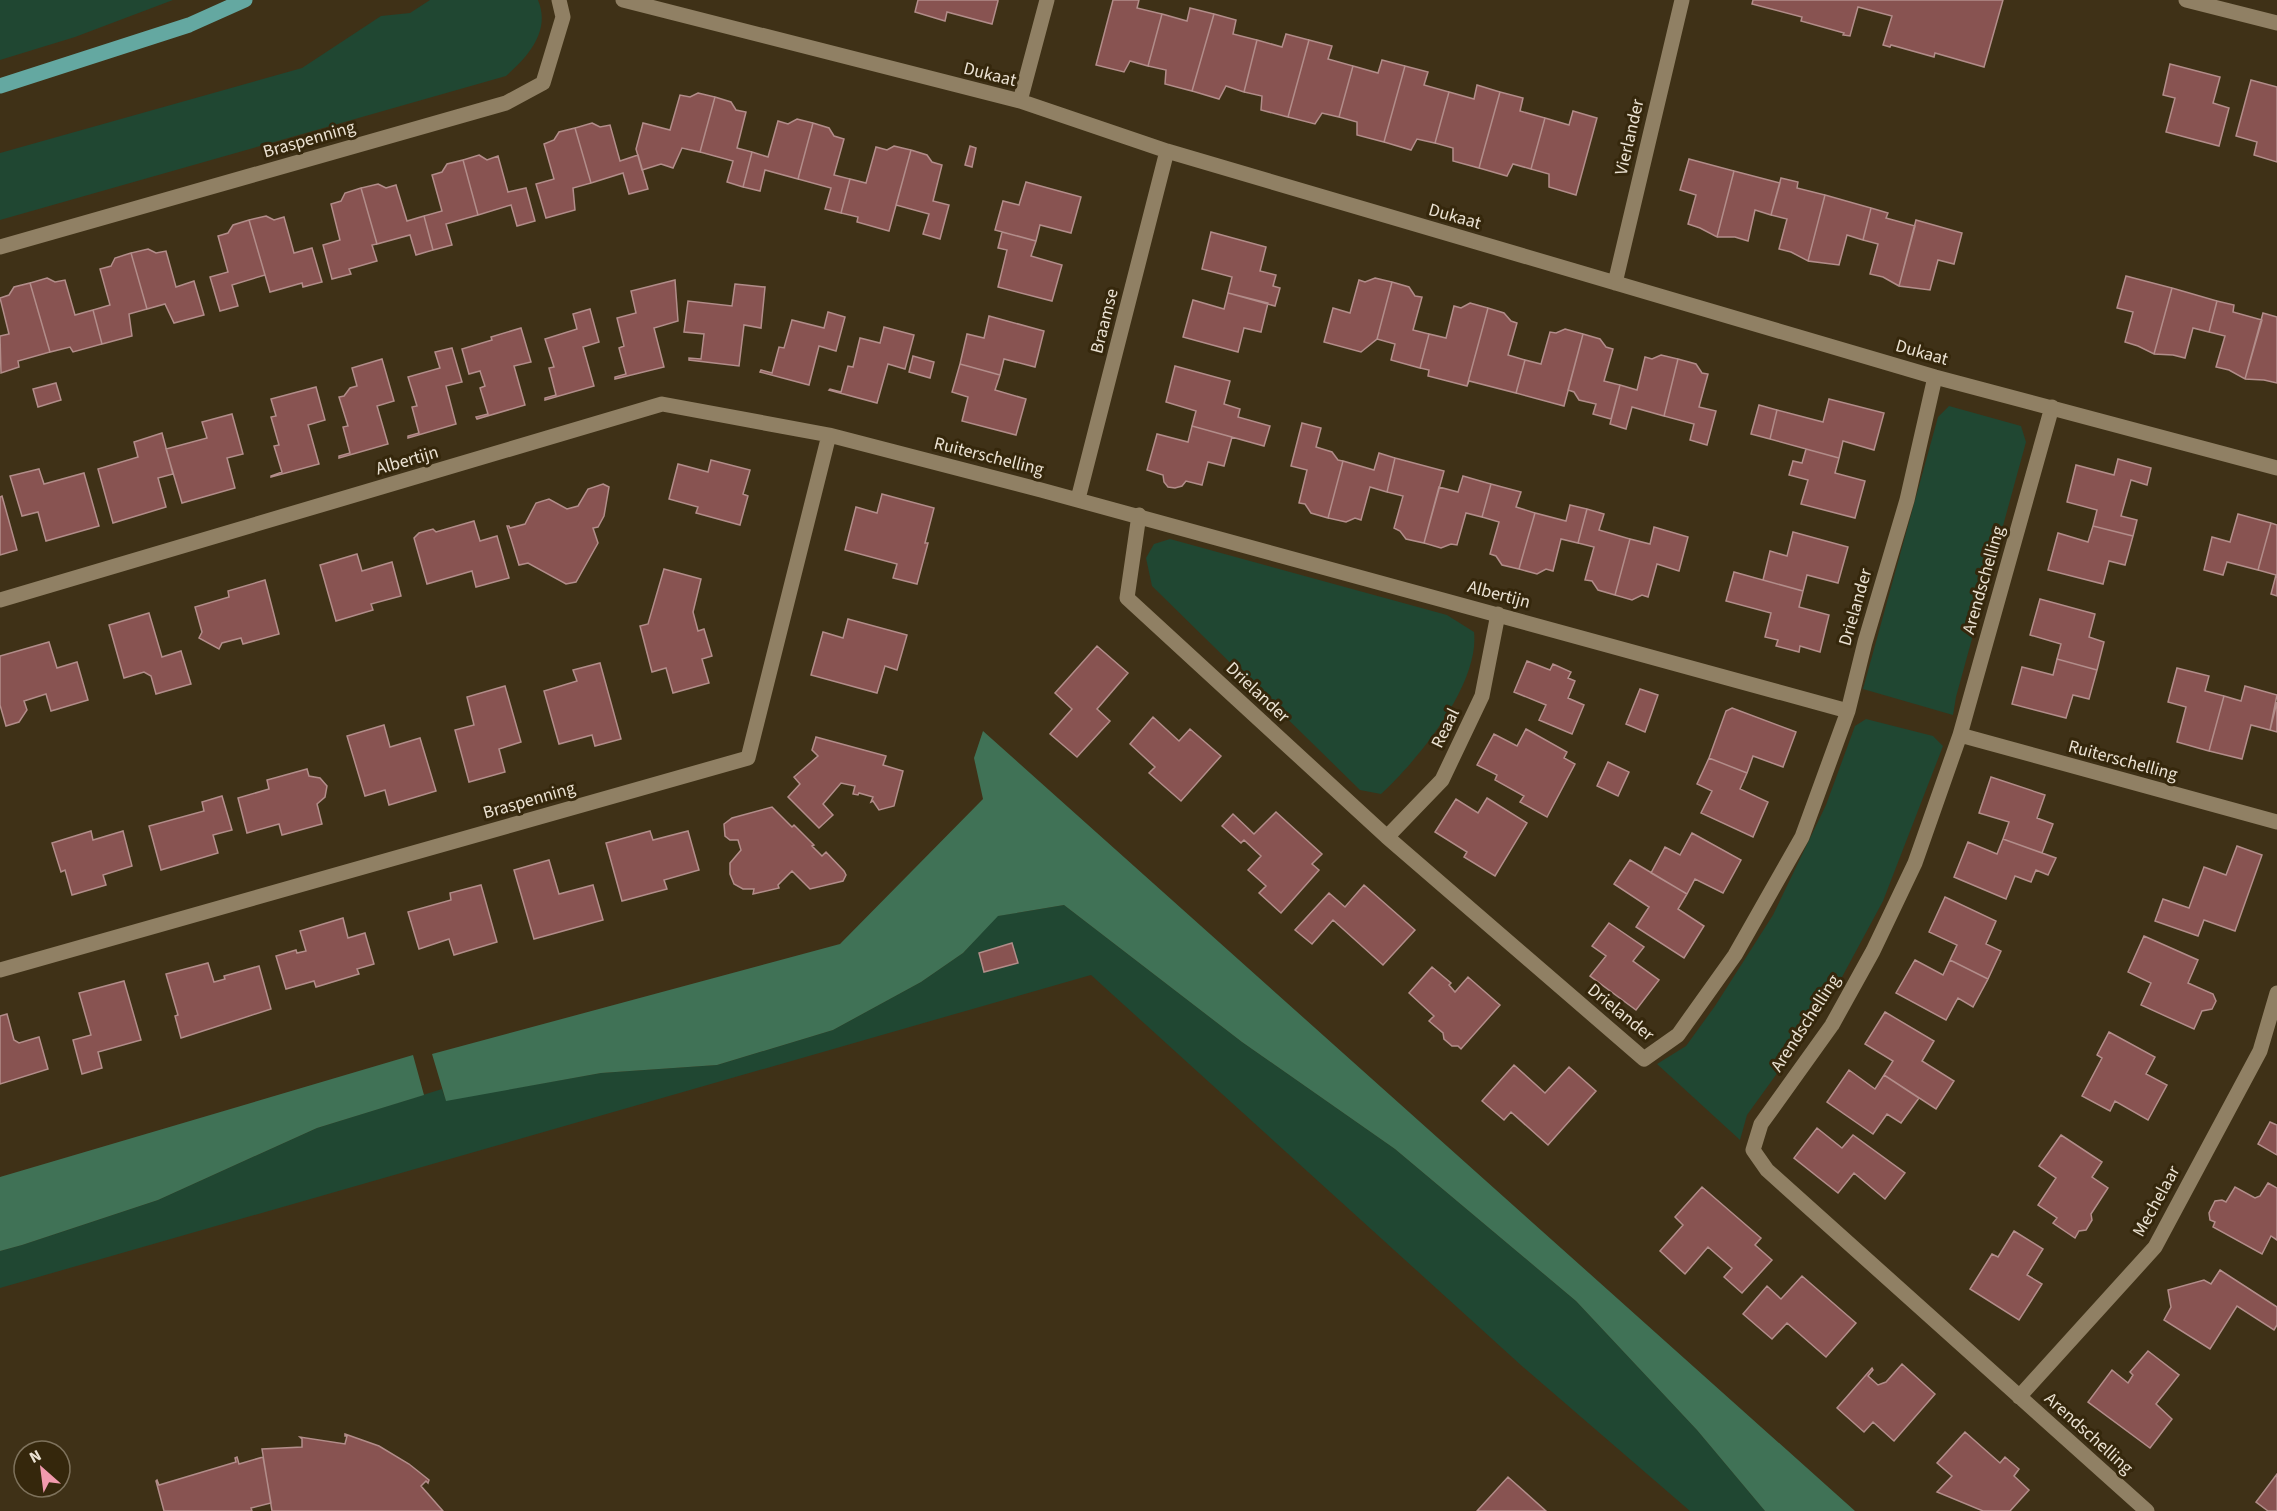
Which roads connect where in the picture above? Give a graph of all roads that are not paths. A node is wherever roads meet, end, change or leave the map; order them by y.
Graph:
1 (245, 0) edge
2 (559, 0) edge
3 (623, 0) edge
4 (1047, 0) edge
5 (1682, 0) edge
6 (2186, 0) edge
7 (680, 7) edge
8 (2277, 23) edge
9 (0, 86) edge
10 (1020, 101) junction
11 (1167, 151) junction
12 (0, 247) edge
13 (1615, 283) junction
14 (1935, 376) junction
15 (2052, 407) junction
16 (829, 435) junction
17 (2277, 468) edge
18 (1078, 499) junction
19 (1139, 515) junction
20 (0, 600) edge
21 (1498, 614) junction
22 (1848, 711) junction
23 (1960, 735) junction
24 (2277, 822) edge
25 (1387, 837) junction
26 (0, 970) edge
27 (2277, 993) edge
28 (2019, 1397) junction
29 (2147, 1511) edge

1 - 9 main road
2 - 12 street, Braspenning
3 - 7 street, Dukaat
4 - 10 street
5 - 13 street, Vierlander
6 - 8 street
7 - 10 street, Dukaat
10 - 11 street, Dukaat
11 - 13 street, Dukaat
11 - 18 street, Braamse
13 - 14 street, Dukaat
14 - 15 street, Dukaat
14 - 22 street, Drielander
15 - 17 street, Dukaat
15 - 23 street, Arendschelling
16 - 18 street, Ruiterschelling
16 - 20 street, Albertijn
16 - 26 street, Braspenning
18 - 19 street, Ruiterschelling
19 - 21 street, Albertijn
19 - 25 street, Drielander
21 - 22 street, Albertijn
21 - 25 street, Reaal
22 - 25 street, Drielander
23 - 24 street, Ruiterschelling
23 - 28 street, Arendschelling
27 - 28 street, Mechelaar
28 - 29 street, Arendschelling

